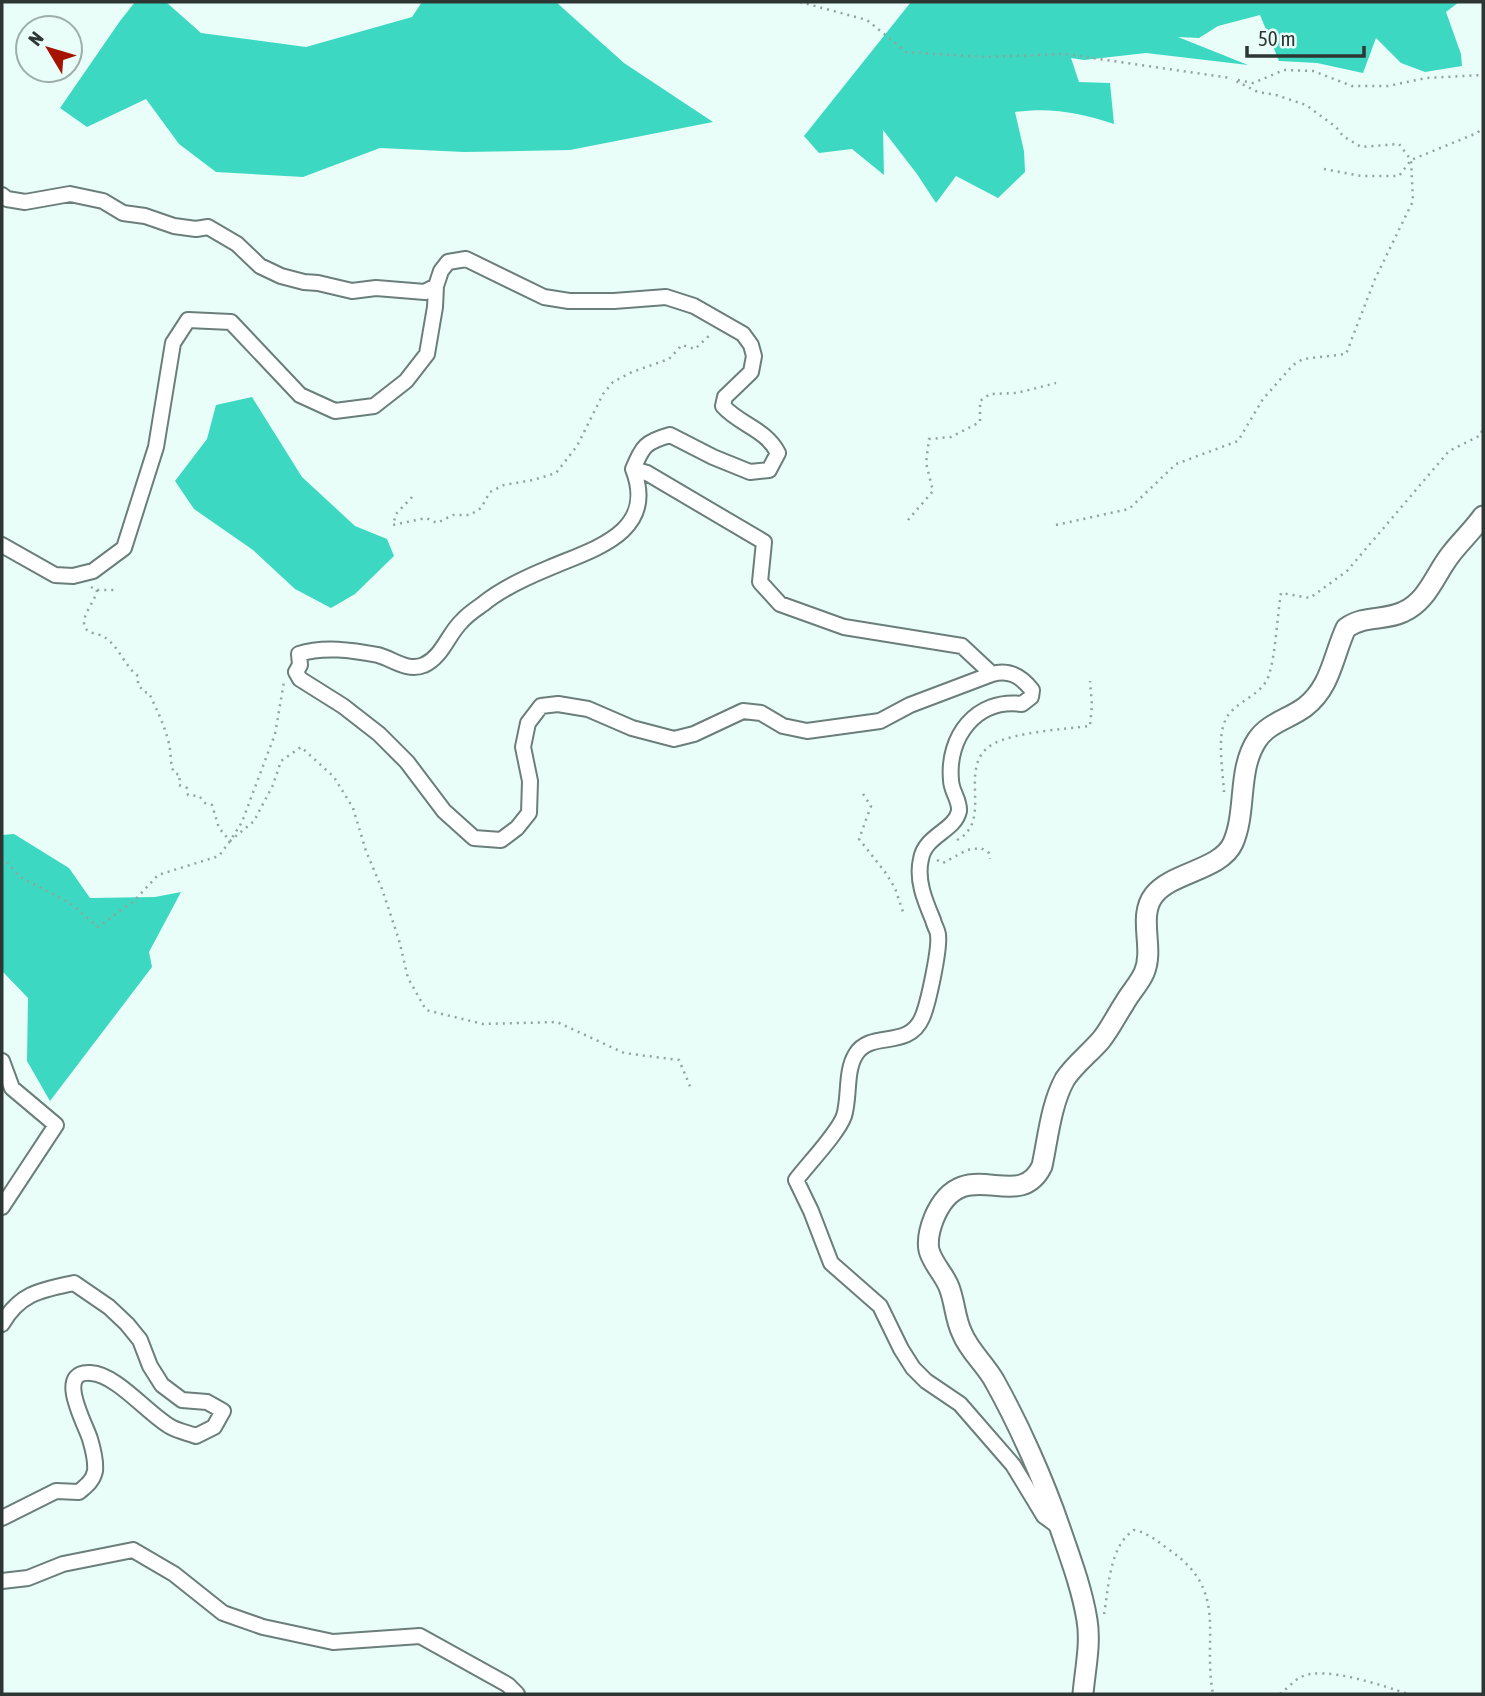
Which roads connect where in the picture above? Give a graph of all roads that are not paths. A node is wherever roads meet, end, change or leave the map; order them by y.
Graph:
1 (2, 195) edge
2 (436, 286) junction
3 (634, 469) junction
4 (1483, 516) edge
5 (2, 545) edge
6 (992, 674) junction
7 (2, 1061) edge
8 (2, 1207) edge
9 (2, 1325) edge
10 (2, 1518) edge
11 (1060, 1528) junction
12 (2, 1581) edge
13 (517, 1694) edge
14 (1083, 1694) edge

1 - 2 street
2 - 3 street
2 - 5 street
3 - 6 street
3 - 6 street
4 - 11 main road
6 - 11 street
7 - 8 street
9 - 10 street
11 - 14 main road
12 - 13 street

